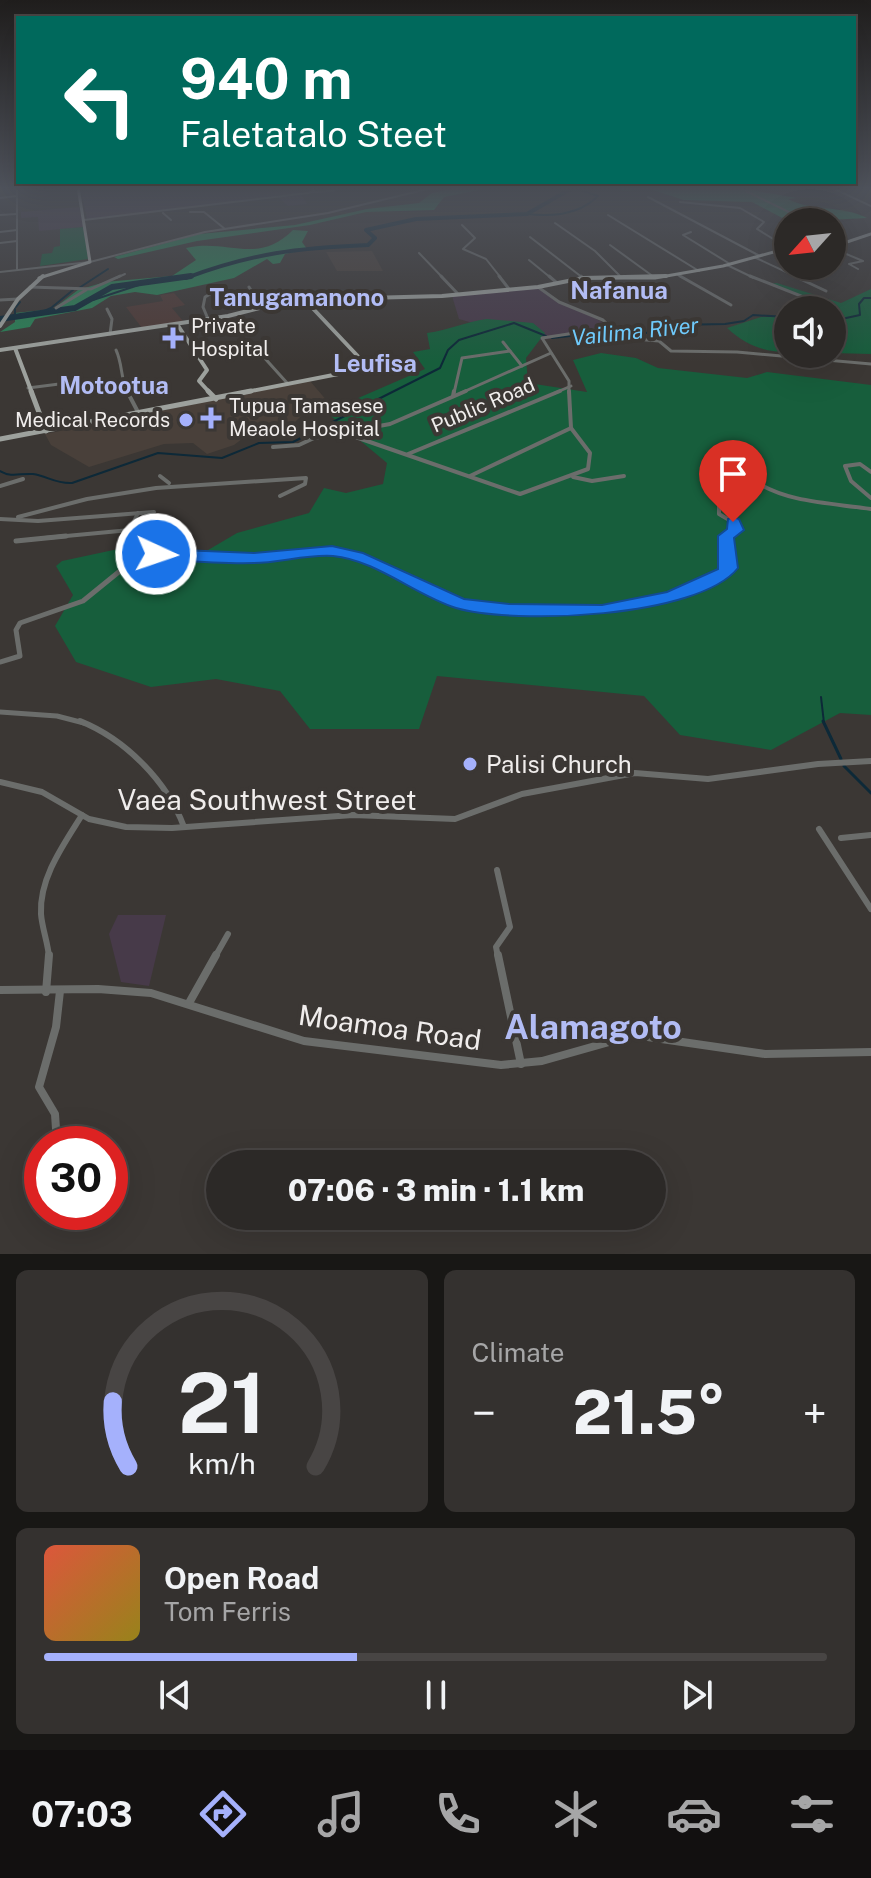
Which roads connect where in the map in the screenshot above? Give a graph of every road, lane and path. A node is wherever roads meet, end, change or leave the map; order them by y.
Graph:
1 (610, 245) dead end
2 (17, 246) edge
3 (88, 246) edge
4 (157, 246) edge
5 (467, 246) edge
6 (541, 246) edge
7 (587, 246) edge
8 (658, 246) edge
9 (699, 246) edge
10 (736, 246) edge
11 (774, 251) edge
12 (419, 253) dead end
13 (846, 253) edge
14 (755, 256) junction
15 (529, 260) dead end
16 (90, 262) junction
17 (729, 265) junction
18 (16, 269) junction
19 (858, 269) dead end
20 (53, 271) junction
21 (699, 271) junction
22 (0, 272) edge
23 (125, 274) dead end
24 (678, 275) junction
25 (621, 277) junction
26 (583, 278) junction
27 (655, 278) junction
28 (557, 283) junction
29 (29, 287) junction
30 (249, 287) dead end
31 (538, 287) junction
32 (91, 289) junction
33 (509, 289) junction
34 (826, 291) dead end
35 (212, 293) dead end
36 (458, 294) junction
37 (796, 296) edge
38 (18, 299) junction
39 (304, 299) junction
40 (0, 300) edge
41 (260, 305) junction
42 (731, 305) dead end
43 (56, 308) dead end
44 (107, 309) dead end
45 (208, 319) junction
46 (177, 324) junction
47 (0, 326) edge
48 (614, 327) junction
49 (110, 334) junction
50 (503, 342) dead end
51 (15, 348) junction
52 (0, 350) edge
53 (116, 350) dead end
54 (510, 351) junction
55 (551, 353) junction
56 (261, 354) dead end
57 (871, 364) edge
58 (522, 366) junction
59 (67, 383) dead end
60 (288, 384) junction
61 (571, 386) junction
62 (28, 388) junction
63 (453, 397) junction
64 (216, 399) junction
65 (139, 414) junction
66 (571, 428) junction
67 (46, 431) junction
68 (341, 432) junction
69 (0, 439) edge
70 (273, 447) dead end
71 (407, 454) junction
72 (871, 472) edge
73 (160, 476) dead end
74 (469, 476) junction
75 (624, 476) dead end
76 (572, 477) junction
77 (23, 479) dead end
78 (170, 484) junction
79 (0, 486) edge
80 (280, 496) dead end
81 (871, 498) edge
82 (871, 509) edge
83 (154, 512) dead end
84 (138, 513) junction
85 (18, 517) junction
86 (0, 519) edge
87 (16, 541) dead end
88 (0, 662) edge
89 (0, 712) edge
90 (871, 761) edge
91 (0, 782) edge
92 (82, 815) junction
93 (184, 827) junction
94 (819, 829) dead end
95 (871, 835) edge
96 (841, 838) dead end
97 (497, 870) dead end
98 (871, 909) edge
99 (228, 934) dead end
100 (0, 990) edge
101 (60, 991) junction
102 (46, 992) junction
103 (189, 1003) junction
104 (871, 1052) edge
105 (521, 1064) junction
106 (56, 1126) edge

1 - 27 street
2 - 18 street
3 - 16 main road
4 - 16 street
5 - 33 street
6 - 26 street
7 - 25 street
8 - 21 street
9 - 17 street
10 - 14 street
11 - 14 main road
12 - 36 street
13 - 19 street
14 - 17 main road
14 - 34 street
15 - 28 street
16 - 18 street
16 - 20 main road
17 - 21 main road
17 - 37 street
18 - 20 street
18 - 22 street
20 - 29 main road
21 - 24 main road
23 - 32 street
24 - 27 main road
24 - 42 street
25 - 26 main road
25 - 27 main road
26 - 28 main road
28 - 31 main road
29 - 32 street
29 - 38 main road
30 - 41 street
31 - 33 main road
31 - 48 street
32 - 43 street
33 - 36 main road
35 - 45 street
36 - 39 main road
38 - 40 street
38 - 47 main road
39 - 41 main road
39 - 60 main road
41 - 45 main road
44 - 49 street
45 - 46 main road
46 - 49 main road
46 - 64 main road
48 - 55 street, Public Road
48 - 57 street
49 - 51 main road
50 - 54 street
51 - 52 main road
51 - 62 main road
53 - 65 street
54 - 58 street
54 - 63 street, Public Road
55 - 58 street, Public Road
55 - 61 street, Public Road
56 - 60 street
58 - 63 street, Public Road
59 - 62 street
60 - 64 main road
61 - 66 street, Public Road
61 - 71 street, Public Road
62 - 67 main road
63 - 68 street, Public Road
64 - 65 main road
65 - 67 main road
66 - 74 street
66 - 76 street, Public Road
67 - 69 main road
68 - 70 street, Public Road
68 - 71 street, Public Road
71 - 74 street, Public Road
72 - 81 street
73 - 78 street
74 - 76 street, Public Road
75 - 76 street, Public Road
77 - 79 street
78 - 80 street
78 - 85 street
82 - 88 street
83 - 84 street
84 - 85 street
84 - 87 street
85 - 86 street
89 - 93 street
90 - 93 street, Vaea Southwest Street
91 - 92 street, Vaea Southwest Street
92 - 93 street, Vaea Southwest Street
92 - 102 street
94 - 98 street
95 - 96 street
97 - 105 street
99 - 103 street
100 - 102 street, Moamoa Road
101 - 102 street, Moamoa Road
101 - 103 street, Moamoa Road
101 - 106 street
103 - 105 street, Moamoa Road
104 - 105 street, Moamoa Road

